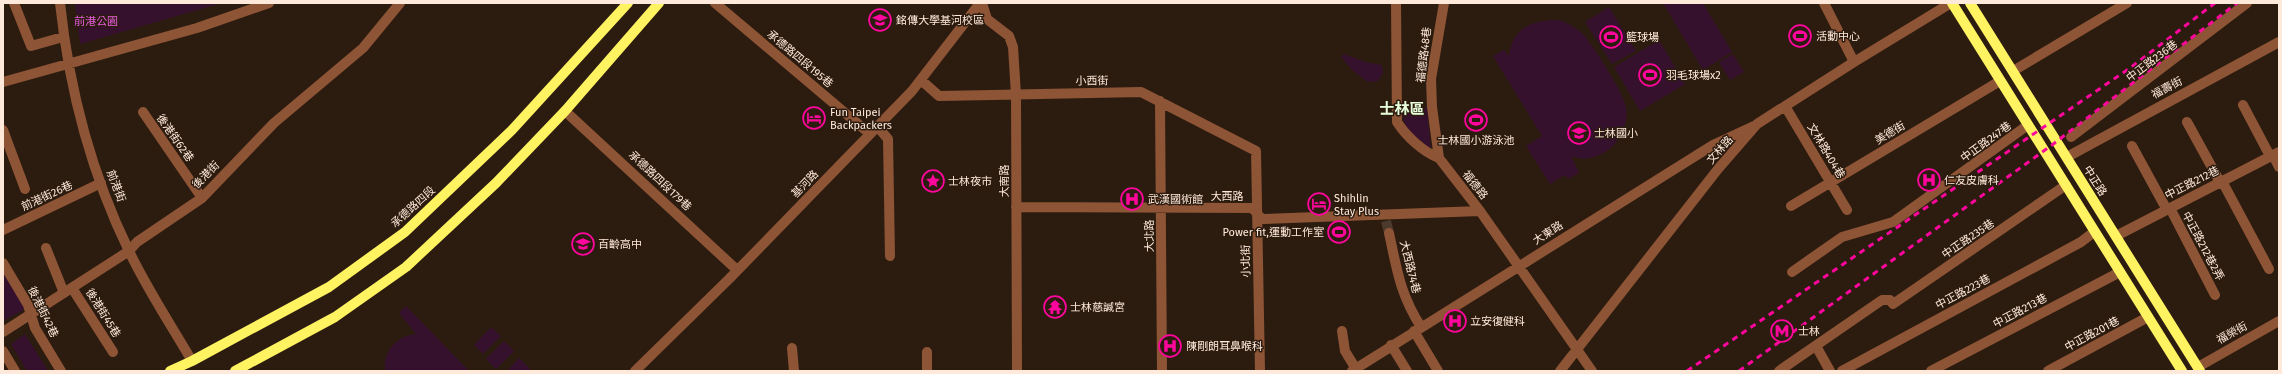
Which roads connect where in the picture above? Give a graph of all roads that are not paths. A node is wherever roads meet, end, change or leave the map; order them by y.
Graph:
1 (14, 3) edge
2 (60, 3) edge
3 (269, 3) edge
4 (400, 3) edge
5 (628, 3) edge
6 (659, 3) edge
7 (715, 3) edge
8 (981, 3) edge
9 (1396, 3) edge
10 (1444, 3) edge
11 (1824, 3) edge
12 (1952, 3) edge
13 (1970, 3) edge
14 (2127, 3) edge
15 (2247, 3) edge
16 (63, 37) junction
17 (2279, 42) edge
18 (1854, 62) junction
19 (67, 63) junction
20 (2013, 71) junction
21 (921, 80) junction
22 (2000, 80) junction
23 (3, 82) edge
24 (1016, 95) junction
25 (1160, 101) junction
26 (2243, 105) dead end
27 (1785, 106) junction
28 (565, 111) junction
29 (143, 112) dead end
30 (2186, 122) dead end
31 (1757, 124) junction
32 (2028, 125) junction
33 (877, 126) junction
34 (3, 130) edge
35 (870, 134) junction
36 (2071, 137) dead end
37 (2132, 146) dead end
38 (1256, 151) joint
39 (2274, 154) edge
40 (2067, 157) junction
41 (1439, 158) junction
42 (2279, 167) edge
43 (1831, 182) junction
44 (2221, 182) junction
45 (101, 183) junction
46 (2066, 185) junction
47 (25, 189) dead end
48 (202, 198) junction
49 (1791, 206) dead end
50 (1016, 207) junction
51 (1160, 208) junction
52 (2168, 209) junction
53 (1847, 210) dead end
54 (1480, 211) junction
55 (1257, 214) junction
56 (3, 230) edge
57 (1389, 232) tunnel mouth
58 (2094, 232) junction
59 (2116, 236) junction
60 (46, 248) dead end
61 (129, 251) junction
62 (890, 256) dead end
63 (3, 263) edge
64 (1518, 266) junction
65 (2269, 269) dead end
66 (737, 270) junction
67 (1792, 272) dead end
68 (2120, 272) junction
69 (68, 290) junction
70 (2215, 295) dead end
71 (30, 314) junction
72 (2148, 317) junction
73 (2279, 321) edge
74 (1418, 329) junction
75 (3, 332) edge
76 (1342, 332) dead end
77 (1391, 346) junction
78 (1816, 346) junction
79 (792, 348) dead end
80 (1577, 349) junction
81 (3, 351) edge
82 (113, 352) dead end
83 (927, 352) dead end
84 (192, 361) junction
85 (2199, 369) edge
86 (1354, 370) edge
87 (1782, 370) edge
88 (16, 371) edge
89 (61, 371) edge
90 (170, 371) edge
91 (235, 371) edge
92 (635, 371) edge
93 (794, 371) edge
94 (927, 371) edge
95 (1017, 371) edge
96 (1162, 371) edge
97 (1260, 371) edge
98 (1407, 371) edge
99 (1438, 371) edge
100 (1560, 371) edge
101 (1592, 371) edge
102 (1830, 371) edge
103 (1842, 371) edge
104 (1931, 371) edge
105 (2048, 371) edge
106 (2182, 371) edge

1 - 16 street
2 - 16 street, 前港街
3 - 19 street
4 - 48 street, 後港街
5 - 84 main road, 承德路四段
6 - 28 main road
7 - 35 street, 承德路四段195巷
8 - 21 street, 基河路
8 - 24 street, 大南路
9 - 41 street, 福德路
10 - 41 street, 福德路48巷
11 - 18 street
12 - 18 street, 文林路
12 - 22 main road
13 - 20 main road, 中正路
14 - 20 street
15 - 36 street, 中正路236巷
16 - 19 street, 前港街
17 - 40 street, 福壽街
18 - 27 street, 文林路
19 - 23 street
19 - 45 street, 前港街
20 - 40 main road, 中正路
21 - 24 street, 小西街
21 - 33 street, 基河路
22 - 32 main road
22 - 43 street, 美德街
24 - 25 street, 小西街
24 - 50 street, 大南路
25 - 38 street, 小西街
25 - 51 street, 大北路
26 - 39 street
27 - 31 street, 文林路
27 - 43 street, 文林路404巷
28 - 66 street, 承德路四段179巷
28 - 91 main road
29 - 48 street, 後港街62巷
30 - 44 street
31 - 64 street, 大東路
31 - 80 street, 文林路
32 - 46 main road
32 - 67 street, 中正路247巷
33 - 35 street, 基河路
33 - 62 street
34 - 47 street
35 - 66 street, 基河路
37 - 52 street, 中正路212巷2弄
38 - 55 street, 小北街
39 - 42 street
39 - 44 street, 中正路212巷
40 - 59 main road, 中正路
41 - 54 street, 福德路
43 - 49 street, 美德街
43 - 53 street, 文林路404巷
44 - 52 street, 中正路212巷
44 - 65 street
45 - 56 street, 前港街26巷
45 - 61 street, 前港街
46 - 58 main road
46 - 78 street, 中正路235巷
48 - 61 street, 後港街
50 - 51 street, 大西路
50 - 95 street, 大南路
51 - 55 street, 大西路
51 - 96 street, 大北路
52 - 59 street, 中正路212巷
52 - 70 street, 中正路212巷2弄
54 - 55 street, 大西路
54 - 64 street, 福德路
55 - 97 street, 小北街
57 - 74 street, 大西路74巷
58 - 68 main road
58 - 103 street, 中正路223巷
59 - 85 main road, 中正路
60 - 69 street, 後港街45巷
61 - 69 street, 後港街
61 - 84 street, 前港街
63 - 71 street, 後港街42巷
64 - 74 street, 大東路
64 - 80 street, 福德路
66 - 92 street, 基河路
68 - 72 main road
68 - 104 street, 中正路213巷
69 - 71 street, 後港街
69 - 82 street, 後港街45巷
71 - 75 street, 後港街
71 - 89 street, 後港街42巷
72 - 105 street, 中正路201巷
72 - 106 main road
73 - 85 street, 福榮街
74 - 77 street, 大東路
74 - 99 street, 大西路74巷
76 - 86 street, 大東路
77 - 86 street, 大東路
77 - 98 street
78 - 87 street
78 - 102 street
79 - 93 street
80 - 100 street, 文林路
80 - 101 street, 福德路
81 - 88 street
83 - 94 street
84 - 90 main road, 承德路四段

